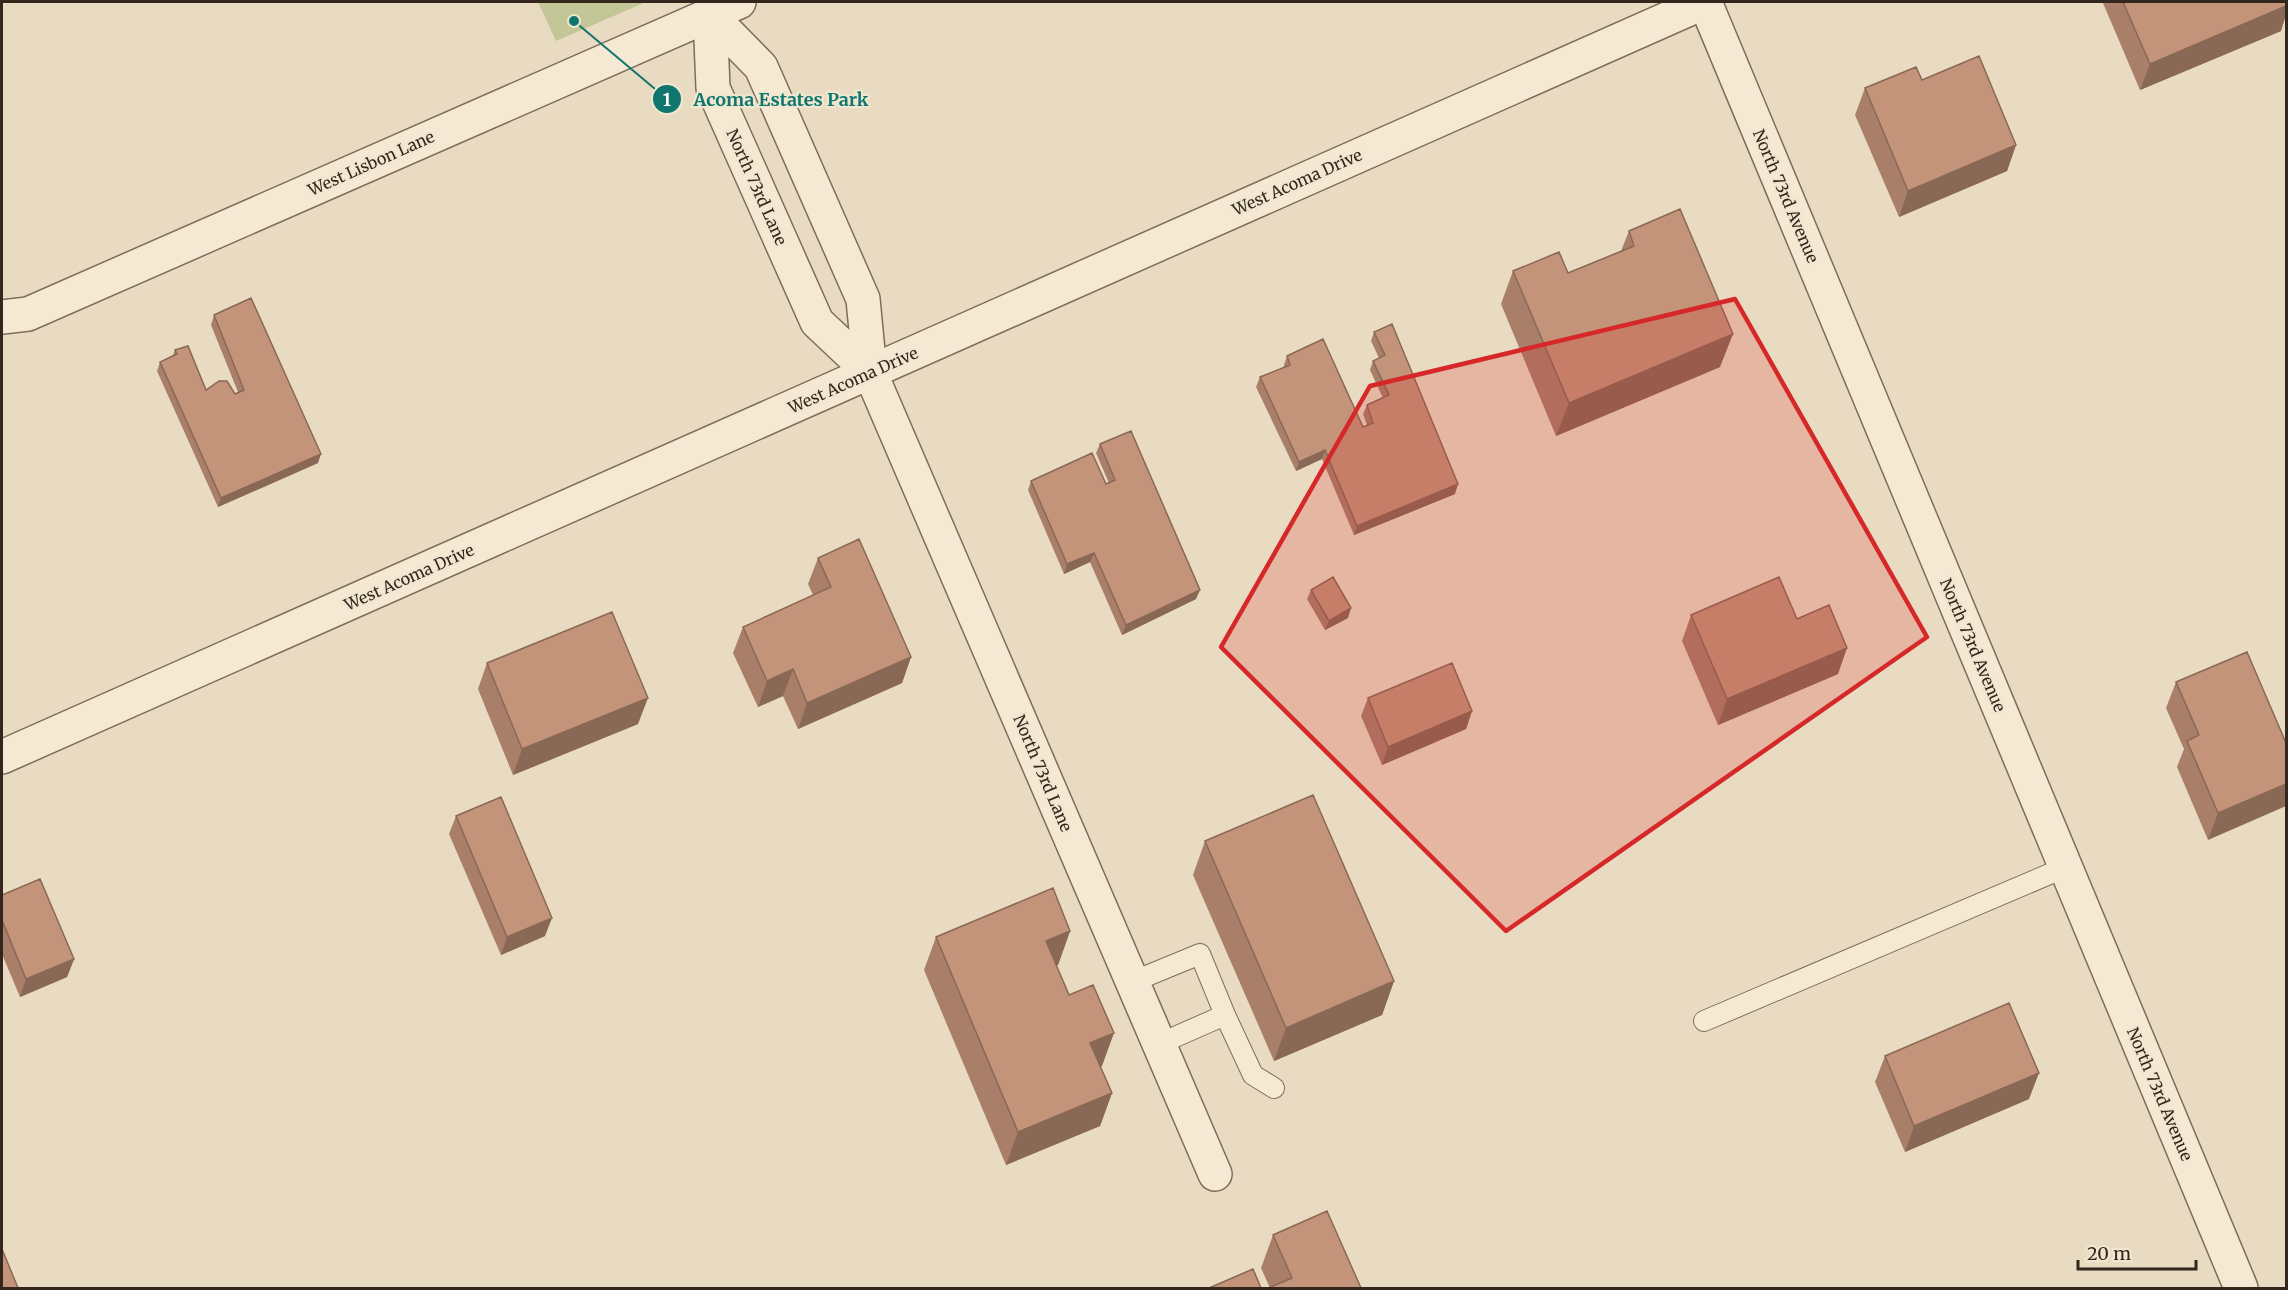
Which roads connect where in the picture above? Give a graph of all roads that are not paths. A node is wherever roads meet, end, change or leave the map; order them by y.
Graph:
1 (739, 2) edge
2 (1705, 2) edge
3 (710, 15) junction
4 (826, 215) junction
5 (779, 236) junction
6 (2, 317) edge
7 (870, 372) junction
8 (2, 757) edge
9 (2066, 867) junction
10 (1132, 981) junction
11 (1225, 1015) junction
12 (1704, 1022) dead end
13 (1159, 1044) junction
14 (1274, 1088) dead end
15 (1215, 1174) dead end
16 (2241, 1288) edge

1 - 3 street, West Lisbon Lane
2 - 7 street, West Acoma Drive
2 - 9 street, North 73rd Avenue
3 - 4 street, North 73rd Lane
3 - 5 street, North 73rd Lane
3 - 6 street, West Lisbon Lane
4 - 5 street
4 - 7 street, North 73rd Lane
5 - 7 street, North 73rd Lane
7 - 8 street, West Acoma Drive
7 - 10 street, North 73rd Lane
9 - 12 lane
9 - 16 street, North 73rd Avenue
10 - 11 lane
10 - 13 street, North 73rd Lane
11 - 13 lane
11 - 14 lane
13 - 15 street, North 73rd Lane

